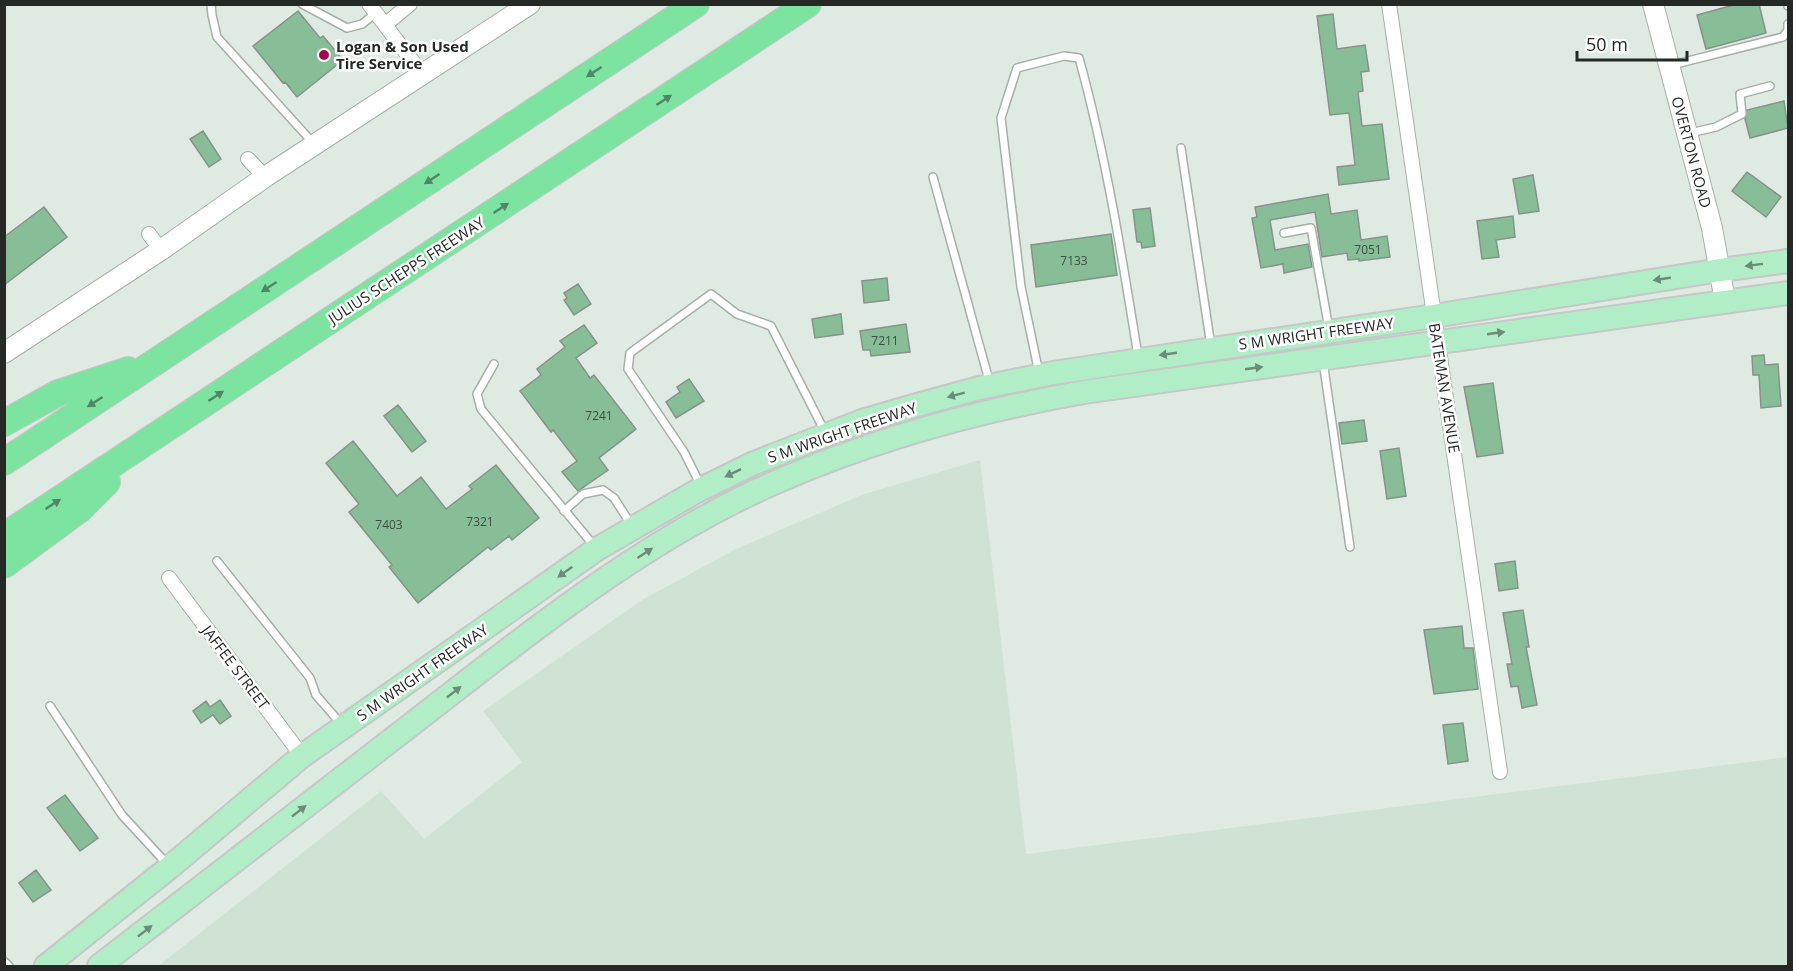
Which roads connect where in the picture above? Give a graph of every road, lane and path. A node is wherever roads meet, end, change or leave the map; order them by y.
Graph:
1 (211, 4) edge
2 (302, 4) edge
3 (410, 4) edge
4 (530, 4) edge
5 (696, 4) edge
6 (808, 4) edge
7 (1389, 4) edge
8 (1653, 4) edge
9 (373, 9) edge
10 (1788, 24) edge
11 (385, 25) junction
12 (1669, 66) junction
13 (423, 75) junction
14 (1770, 87) dead end
15 (1687, 133) junction
16 (315, 145) junction
17 (1181, 148) dead end
18 (248, 159) dead end
19 (265, 177) junction
20 (933, 177) dead end
21 (1284, 233) dead end
22 (149, 234) dead end
23 (161, 250) junction
24 (1788, 261) edge
25 (1720, 270) junction
26 (1788, 293) edge
27 (1725, 301) junction
28 (1434, 316) junction
29 (1329, 331) junction
30 (1438, 341) junction
31 (1211, 348) junction
32 (4, 353) edge
33 (162, 358) junction
34 (1138, 358) junction
35 (1322, 358) junction
36 (494, 364) dead end
37 (1040, 375) junction
38 (990, 386) junction
39 (4, 423) edge
40 (826, 434) junction
41 (148, 441) junction
42 (4, 462) edge
43 (702, 488) junction
44 (564, 511) junction
45 (632, 527) junction
46 (4, 536) edge
47 (1350, 547) dead end
48 (597, 549) junction
49 (218, 561) dead end
50 (4, 565) edge
51 (169, 578) dead end
52 (50, 706) dead end
53 (344, 727) junction
54 (302, 756) junction
55 (1500, 772) dead end
56 (170, 867) junction
57 (4, 961) edge
58 (9, 966) edge
59 (46, 966) edge
60 (99, 966) edge

1 - 16 lane
2 - 9 lane
3 - 11 street
4 - 13 main road
5 -> 33 highway
41 -> 6 highway, JULIUS SCHEPPS FREEWAY
7 - 28 street, BATEMAN AVENUE
8 - 12 main road, OVERTON ROAD
9 - 11 street
10 - 12 lane
11 - 13 street
12 - 15 main road, OVERTON ROAD
13 - 16 main road
14 - 15 lane
15 - 25 main road, OVERTON ROAD
16 - 19 main road
17 - 31 lane
18 - 19 street
19 - 23 main road
20 - 38 lane
21 - 29 lane
22 - 23 street
23 - 32 main road
24 -> 25 main road, S M WRIGHT FREEWAY
25 - 27 main road, OVERTON ROAD
25 -> 28 main road, S M WRIGHT FREEWAY
26 - 27 main road, S M WRIGHT FREEWAY
30 -> 27 main road, S M WRIGHT FREEWAY
28 - 29 main road, S M WRIGHT FREEWAY
28 - 30 street, BATEMAN AVENUE
29 - 31 main road, S M WRIGHT FREEWAY
30 - 35 main road, S M WRIGHT FREEWAY
30 - 55 street, BATEMAN AVENUE
31 -> 34 main road, S M WRIGHT FREEWAY
33 - 39 highway
33 -> 42 highway
34 - 37 main road, S M WRIGHT FREEWAY
34 - 37 lane
35 - 47 lane
60 -> 35 main road, S M WRIGHT FREEWAY
36 - 44 lane
37 - 38 main road, S M WRIGHT FREEWAY
38 -> 40 main road, S M WRIGHT FREEWAY
40 -> 43 main road, S M WRIGHT FREEWAY
40 - 43 lane
46 -> 41 highway, JULIUS SCHEPPS FREEWAY
41 - 50 highway
43 - 45 main road, S M WRIGHT FREEWAY
44 - 45 lane
44 - 48 lane
45 - 48 main road, S M WRIGHT FREEWAY
48 -> 53 main road, S M WRIGHT FREEWAY
49 - 53 lane
51 - 54 street, JAFFEE STREET
52 - 56 lane
53 - 54 main road, S M WRIGHT FREEWAY
54 - 56 main road, S M WRIGHT FREEWAY
56 - 59 main road, S M WRIGHT FREEWAY
57 - 58 lane

